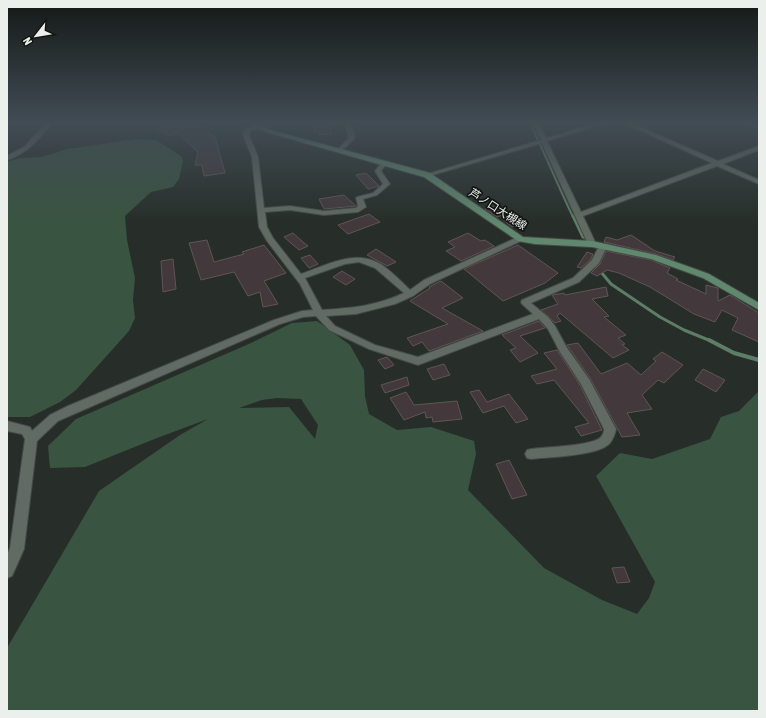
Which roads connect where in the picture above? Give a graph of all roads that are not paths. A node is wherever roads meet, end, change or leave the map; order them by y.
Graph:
1 (255, 157) edge
2 (364, 157) edge
3 (488, 157) edge
4 (551, 157) edge
5 (703, 157) edge
6 (736, 157) edge
7 (385, 162) junction
8 (718, 163) junction
9 (427, 175) junction
10 (759, 182) edge
11 (261, 210) junction
12 (580, 215) junction
13 (522, 239) junction
14 (592, 244) junction
15 (603, 246) junction
16 (300, 277) junction
17 (410, 294) junction
18 (759, 307) edge
19 (319, 314) junction
20 (540, 315) junction
21 (7, 426) edge
22 (31, 439) junction
23 (531, 454) dead end
24 (7, 571) edge

1 - 11 street
2 - 7 main road, 芦ノ口大槻線
3 - 9 street
4 - 12 street
5 - 8 street
6 - 8 street
7 - 9 main road, 芦ノ口大槻線
7 - 11 street
8 - 10 street
8 - 12 street
9 - 13 main road, 芦ノ口大槻線
11 - 16 street
12 - 14 street
13 - 14 main road, 芦ノ口大槻線
13 - 17 street
14 - 15 main road, 芦ノ口大槻線
15 - 18 main road, 芦ノ口大槻線
15 - 20 street
16 - 17 street
16 - 19 street
17 - 19 street
19 - 20 street
19 - 22 street
20 - 23 street
21 - 22 street
22 - 24 street

